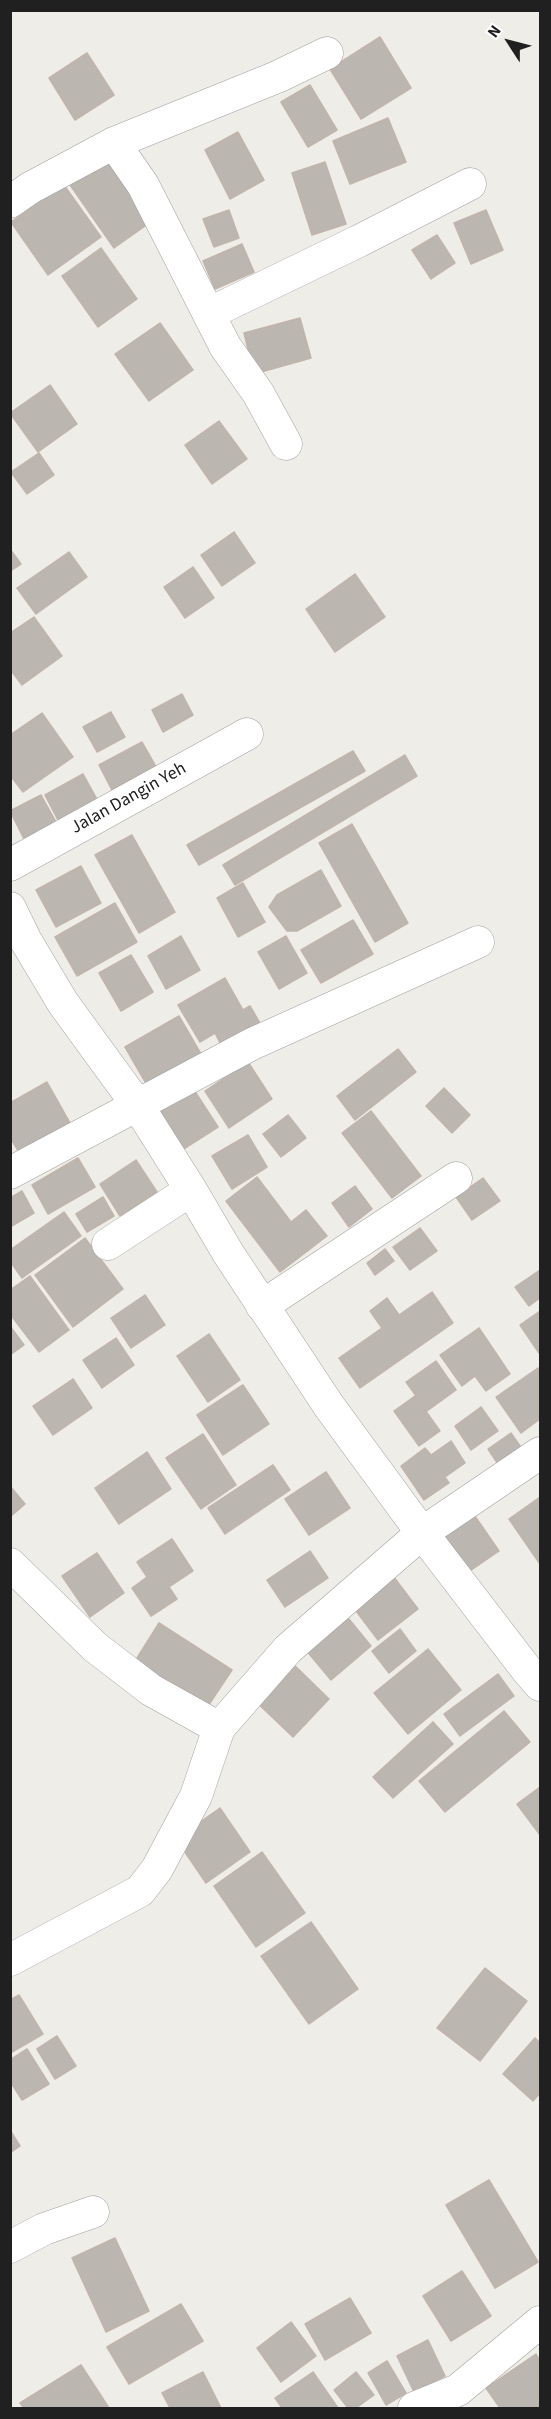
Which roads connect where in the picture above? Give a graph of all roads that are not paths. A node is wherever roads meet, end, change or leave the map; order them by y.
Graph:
1 (327, 53) dead end
2 (114, 143) junction
3 (470, 184) dead end
4 (10, 202) edge
5 (210, 313) junction
6 (285, 444) dead end
7 (247, 734) dead end
8 (10, 865) edge
9 (10, 908) edge
10 (478, 942) dead end
11 (138, 1106) junction
12 (10, 1173) edge
13 (456, 1178) dead end
14 (191, 1190) junction
15 (108, 1244) dead end
16 (262, 1306) junction
17 (540, 1453) edge
18 (422, 1533) junction
19 (10, 1564) edge
20 (536, 1672) edge
21 (219, 1728) junction
22 (10, 1960) edge
23 (93, 2212) dead end
24 (10, 2247) edge
25 (540, 2322) edge
26 (464, 2399) edge
27 (414, 2409) edge

1 - 2 street
2 - 4 street
2 - 5 street
3 - 5 street
5 - 6 street
7 - 8 street, Jalan Dangin Yeh
9 - 11 street
10 - 11 street
11 - 12 street
11 - 14 street
13 - 16 street
14 - 15 street
14 - 16 street
16 - 18 street
17 - 18 street
18 - 20 street
18 - 21 street
19 - 21 street
21 - 22 street
23 - 24 street
25 - 26 street
26 - 27 street

